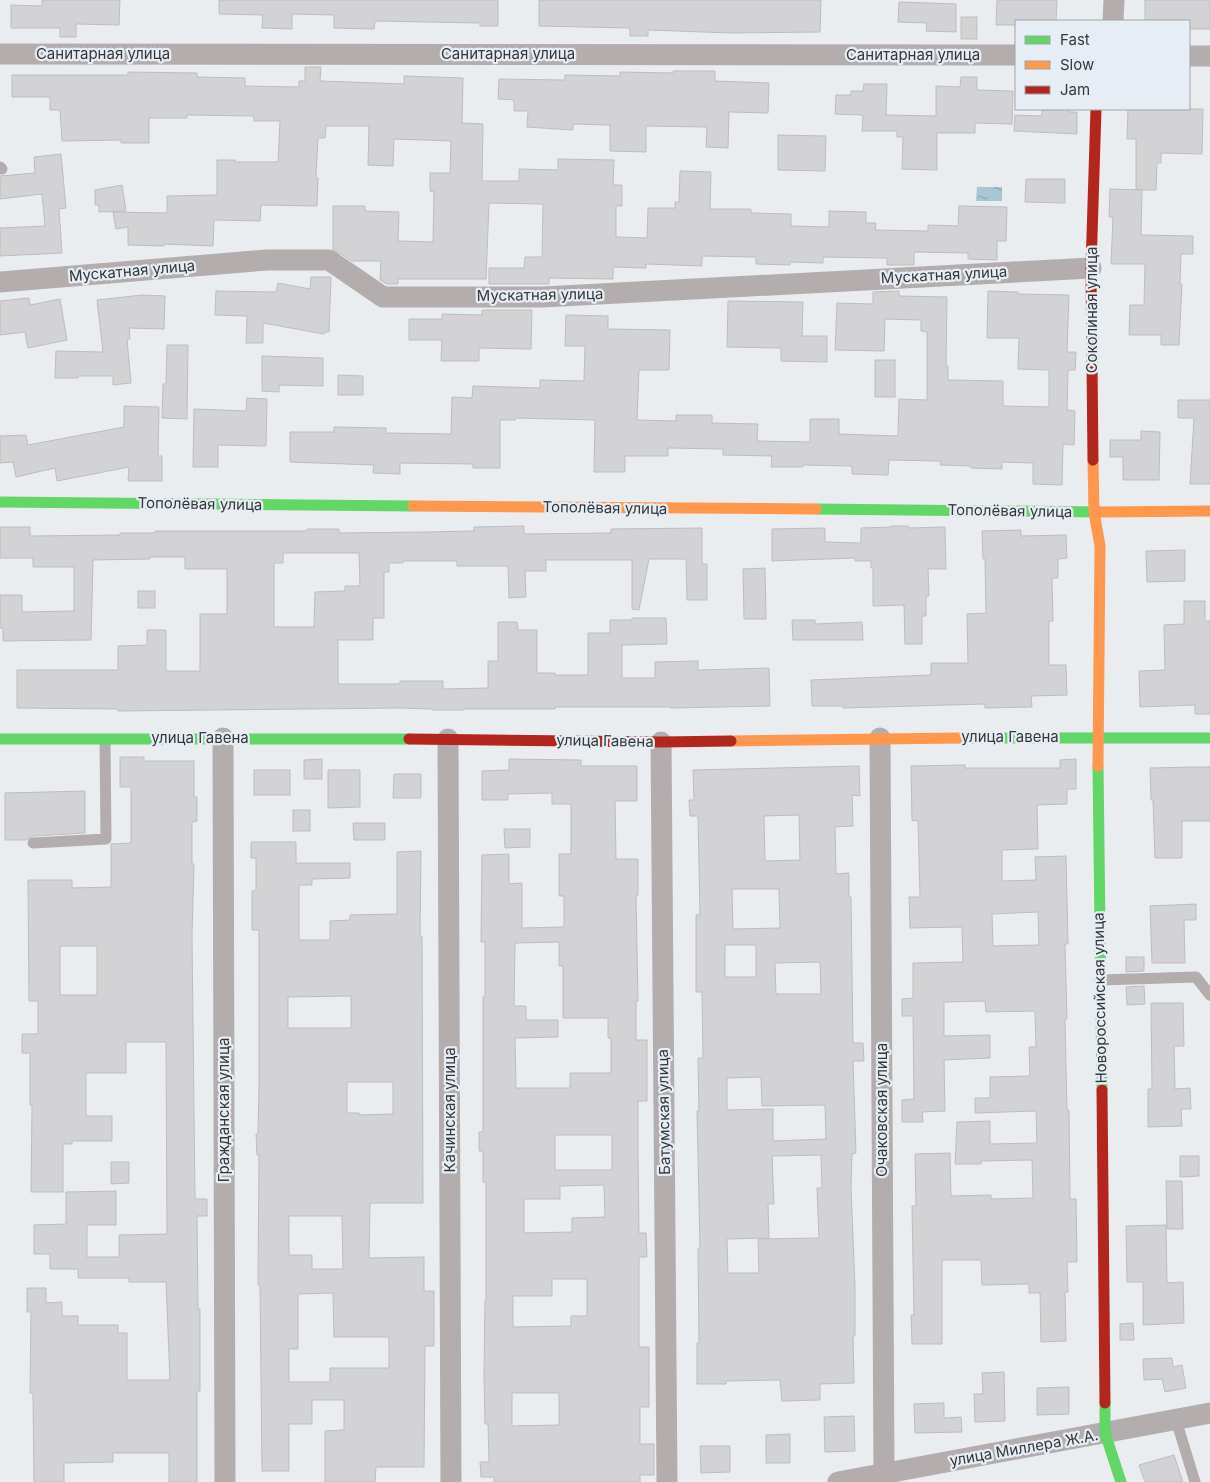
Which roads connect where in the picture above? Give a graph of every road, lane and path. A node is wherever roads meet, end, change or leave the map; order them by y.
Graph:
1 (1114, 0) edge
2 (1113, 20) edge
3 (0, 54) edge
4 (1015, 55) edge
5 (1190, 56) edge
6 (1210, 56) edge
7 (1096, 110) edge
8 (1091, 268) junction
9 (0, 282) edge
10 (0, 502) edge
11 (1210, 510) edge
12 (1094, 512) junction
13 (1098, 737) junction
14 (105, 738) junction
15 (223, 738) junction
16 (880, 738) junction
17 (1210, 738) edge
18 (448, 739) junction
19 (661, 742) junction
20 (0, 743) edge
21 (32, 843) dead end
22 (1100, 980) junction
23 (1210, 995) edge
24 (1210, 1413) edge
25 (1176, 1420) junction
26 (1105, 1433) junction
27 (886, 1477) edge
28 (225, 1482) edge
29 (451, 1482) edge
30 (667, 1482) edge
31 (838, 1482) edge
32 (1121, 1482) edge
33 (1195, 1482) edge

1 - 2 street
3 - 4 street, Санитарная улица
5 - 6 street
7 - 8 street, Соколиная улица
8 - 9 street, Мускатная улица
8 - 12 street, Соколиная улица
10 - 12 street, Тополёвая улица
11 - 12 street, Тополёвая улица
12 - 13 street, Новороссийская улица
13 - 16 street, улица Гавена
13 - 17 street, улица Гавена
13 - 22 street, Новороссийская улица
14 - 15 street, улица Гавена
14 - 20 street, улица Гавена
14 - 21 lane
15 - 18 street, улица Гавена
15 - 28 street, Гражданская улица
16 - 19 street, улица Гавена
16 - 27 street, Очаковская улица
18 - 19 street, улица Гавена
18 - 29 street, Качинская улица
19 - 30 street, Батумская улица
22 - 23 lane
22 - 26 street, Новороссийская улица
24 - 25 street, улица Миллера Ж.А.
25 - 26 street, улица Миллера Ж.А.
25 - 33 lane
26 - 27 street, улица Миллера Ж.А.
26 - 32 street, Новороссийская улица
27 - 31 street, улица Миллера Ж.А.

